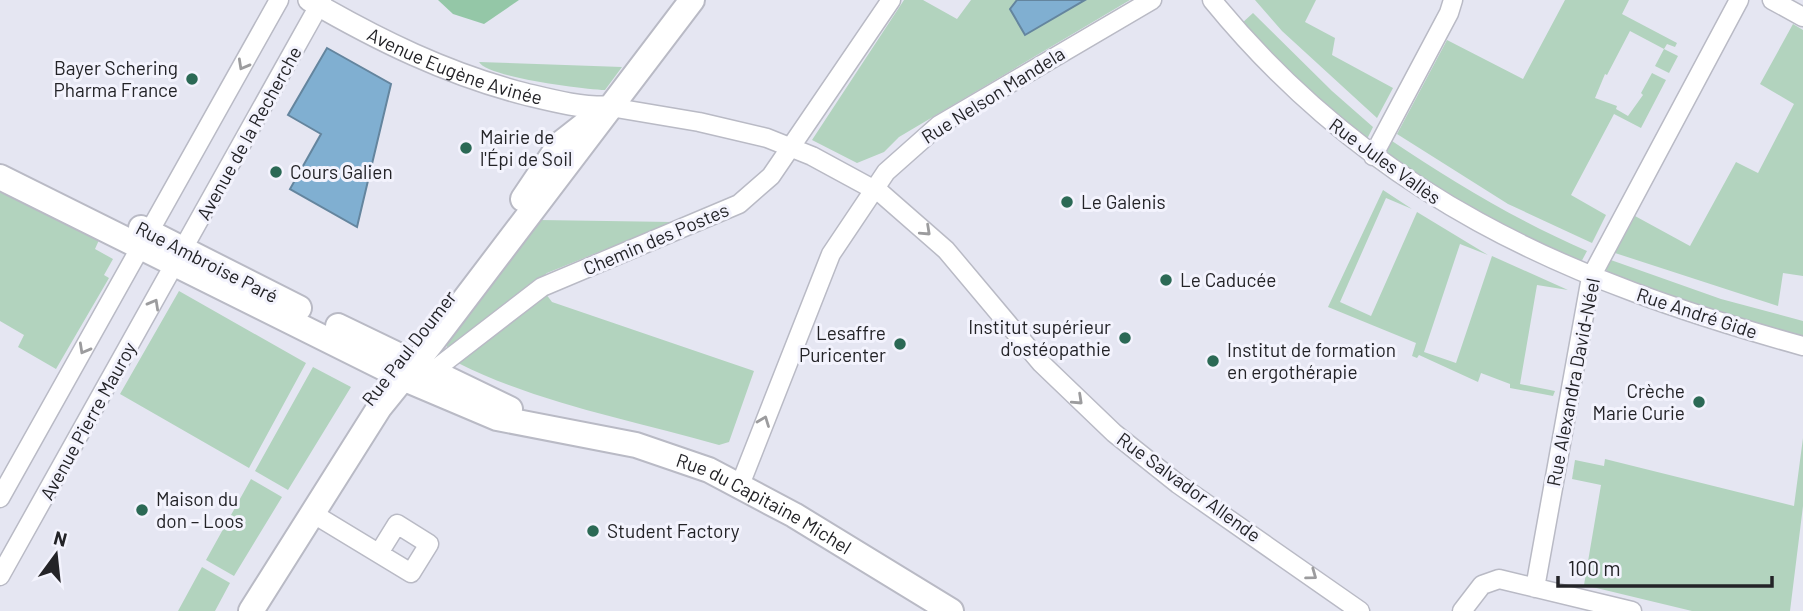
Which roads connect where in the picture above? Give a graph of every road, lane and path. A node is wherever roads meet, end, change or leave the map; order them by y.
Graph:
1 (279, 0) edge
2 (692, 0) edge
3 (891, 0) edge
4 (1152, 0) edge
5 (1212, 0) edge
6 (1453, 0) edge
7 (1739, 0) edge
8 (1772, 0) edge
9 (316, 2) edge
10 (1803, 17) edge
11 (610, 107) junction
12 (791, 147) junction
13 (1373, 156) junction
14 (0, 159) edge
15 (0, 177) edge
16 (873, 188) junction
17 (144, 239) junction
18 (180, 258) junction
19 (1591, 278) junction
20 (1803, 346) edge
21 (408, 368) junction
22 (740, 485) junction
23 (0, 498) edge
24 (312, 513) junction
25 (379, 553) dead end
26 (0, 576) edge
27 (1535, 588) junction
28 (234, 611) edge
29 (251, 611) edge
30 (951, 611) edge
31 (1360, 611) edge
32 (1462, 611) edge
33 (1632, 611) edge

1 -> 17 street, Avenue de la Recherche
2 - 11 main road, Rue Paul Doumer
3 - 12 street, Chemin des Postes
4 - 16 street, Rue Nelson Mandela
5 - 13 street, Rue Jules Vallès
6 - 13 street
7 - 19 street, Rue Alexandra David-Néel
8 - 10 street
9 - 11 street, Avenue Eugène Avinée
9 - 18 street, Avenue de la Recherche
11 - 12 street, Rue Salvador Allende
11 - 21 main road, Rue Paul Doumer
12 - 16 street, Rue Salvador Allende
12 - 21 street, Chemin des Postes
13 - 19 street, Rue Jules Vallès
14 - 17 main road, Rue Ambroise Paré
15 - 17 main road, Rue Ambroise Paré
22 -> 16 street, Rue Nelson Mandela
16 -> 31 street, Rue Salvador Allende
17 - 18 main road, Rue Ambroise Paré
17 -> 23 street, Avenue Pierre Mauroy
18 - 21 main road, Rue Ambroise Paré
26 -> 18 street, Avenue Pierre Mauroy
19 - 20 street, Rue André Gide
19 - 27 street, Rue Alexandra David-Néel
21 - 22 main road, Rue du Capitaine Michel
21 - 24 main road, Rue Paul Doumer
21 - 28 main road, Rue Paul Doumer
22 - 30 main road, Rue du Capitaine Michel
24 - 25 street
24 - 29 main road, Rue Paul Doumer
27 - 32 street
27 - 33 street

